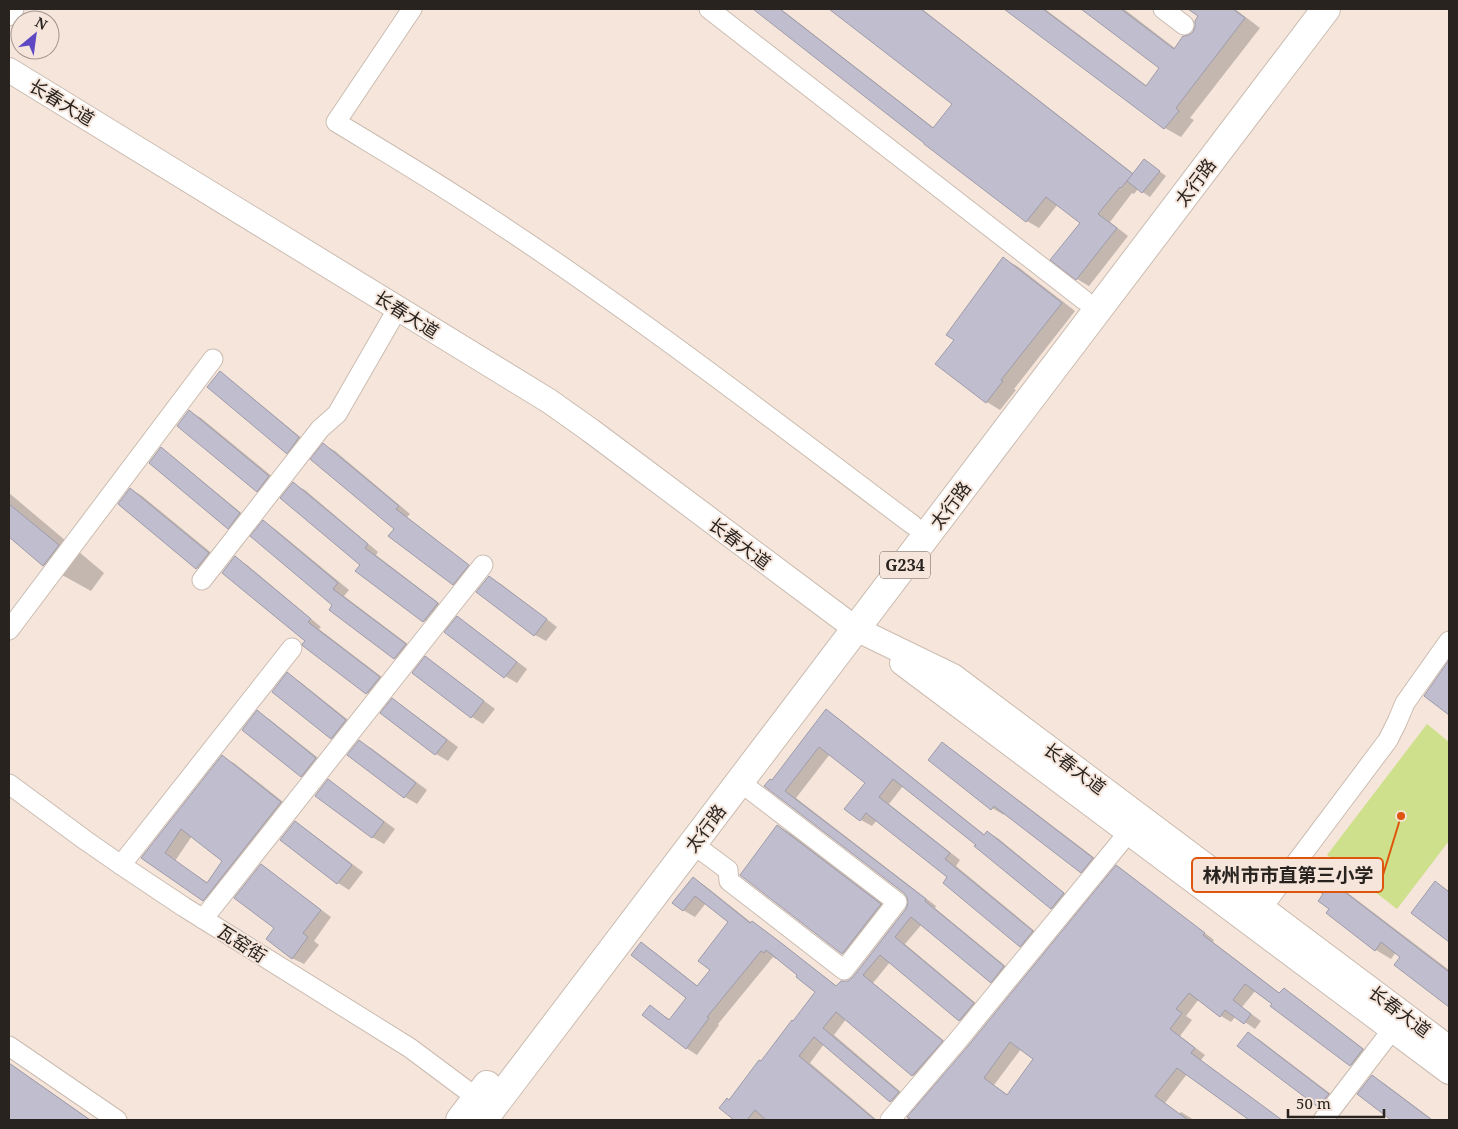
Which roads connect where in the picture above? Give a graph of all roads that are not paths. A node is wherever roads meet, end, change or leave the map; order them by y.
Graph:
1 (14, 9) edge
2 (412, 9) edge
3 (709, 9) edge
4 (1163, 9) edge
5 (1304, 9) edge
6 (1326, 9) edge
7 (9, 16) edge
8 (1184, 25) dead end
9 (9, 70) edge
10 (1084, 300) junction
11 (398, 308) junction
12 (213, 358) dead end
13 (913, 526) junction
14 (483, 565) dead end
15 (202, 580) dead end
16 (849, 624) junction
17 (9, 630) edge
18 (1449, 641) edge
19 (292, 648) dead end
20 (740, 782) junction
21 (9, 784) edge
22 (1128, 833) junction
23 (693, 844) junction
24 (120, 865) junction
25 (1262, 908) junction
26 (202, 919) junction
27 (1392, 1030) junction
28 (9, 1046) edge
29 (1449, 1048) edge
30 (1449, 1072) edge
31 (480, 1109) edge
32 (116, 1120) edge
33 (460, 1120) edge
34 (890, 1120) edge
35 (1322, 1120) edge

1 - 7 street
2 - 13 street
3 - 10 street
4 - 8 street
5 - 10 highway, 太行路 / G234
6 - 16 highway, 太行路 / G234
9 - 11 main road, 长春大道
10 - 13 highway, 太行路 / G234
11 - 15 street
11 - 16 main road, 长春大道
12 - 17 street
13 - 16 highway, 太行路 / G234
14 - 26 street
16 - 20 highway, 太行路 / G234
16 - 22 main road
16 - 25 main road, 长春大道
16 - 31 highway, 太行路 / G234
18 - 25 street
19 - 24 street
20 - 23 highway, 太行路 / G234
20 - 23 street
21 - 24 street, 瓦窑街
22 - 27 main road
22 - 34 street
23 - 31 highway, 太行路 / G234
24 - 26 street, 瓦窑街
25 - 29 main road, 长春大道
26 - 31 street, 瓦窑街
27 - 30 main road
27 - 35 street
28 - 32 street
31 - 33 highway, 太行路 / G234

